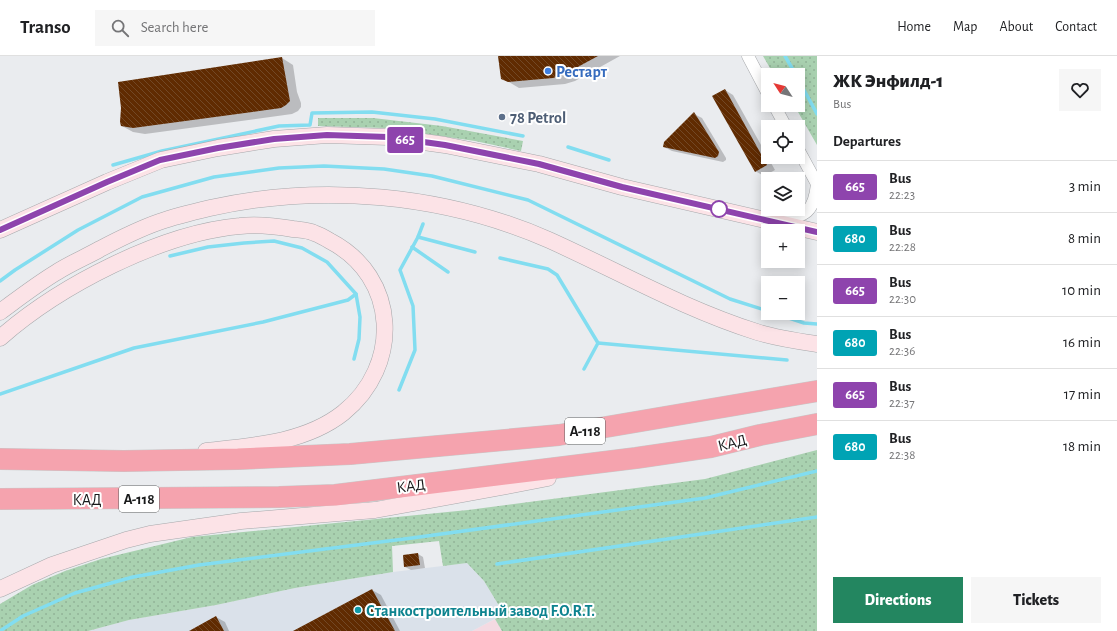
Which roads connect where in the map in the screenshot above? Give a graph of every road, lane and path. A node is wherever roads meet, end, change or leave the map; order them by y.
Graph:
1 (748, 56) edge
2 (761, 81) edge
3 (805, 162) edge
4 (817, 184) edge
5 (771, 221) junction
6 (0, 230) edge
7 (817, 232) edge
8 (0, 312) edge
9 (0, 338) edge
10 (817, 344) edge
11 (817, 391) edge
12 (817, 424) edge
13 (636, 458) junction
14 (0, 459) edge
15 (124, 461) junction
16 (0, 499) edge
17 (0, 589) edge

1 - 2 street
3 - 4 street
4 - 5 street
5 - 6 main road
5 - 7 main road
8 - 10 main road
9 - 15 main road
11 - 15 highway, А-118
12 - 13 highway, КАД / А-118
13 - 16 highway, КАД / А-118
13 - 17 main road
14 - 15 highway, А-118

